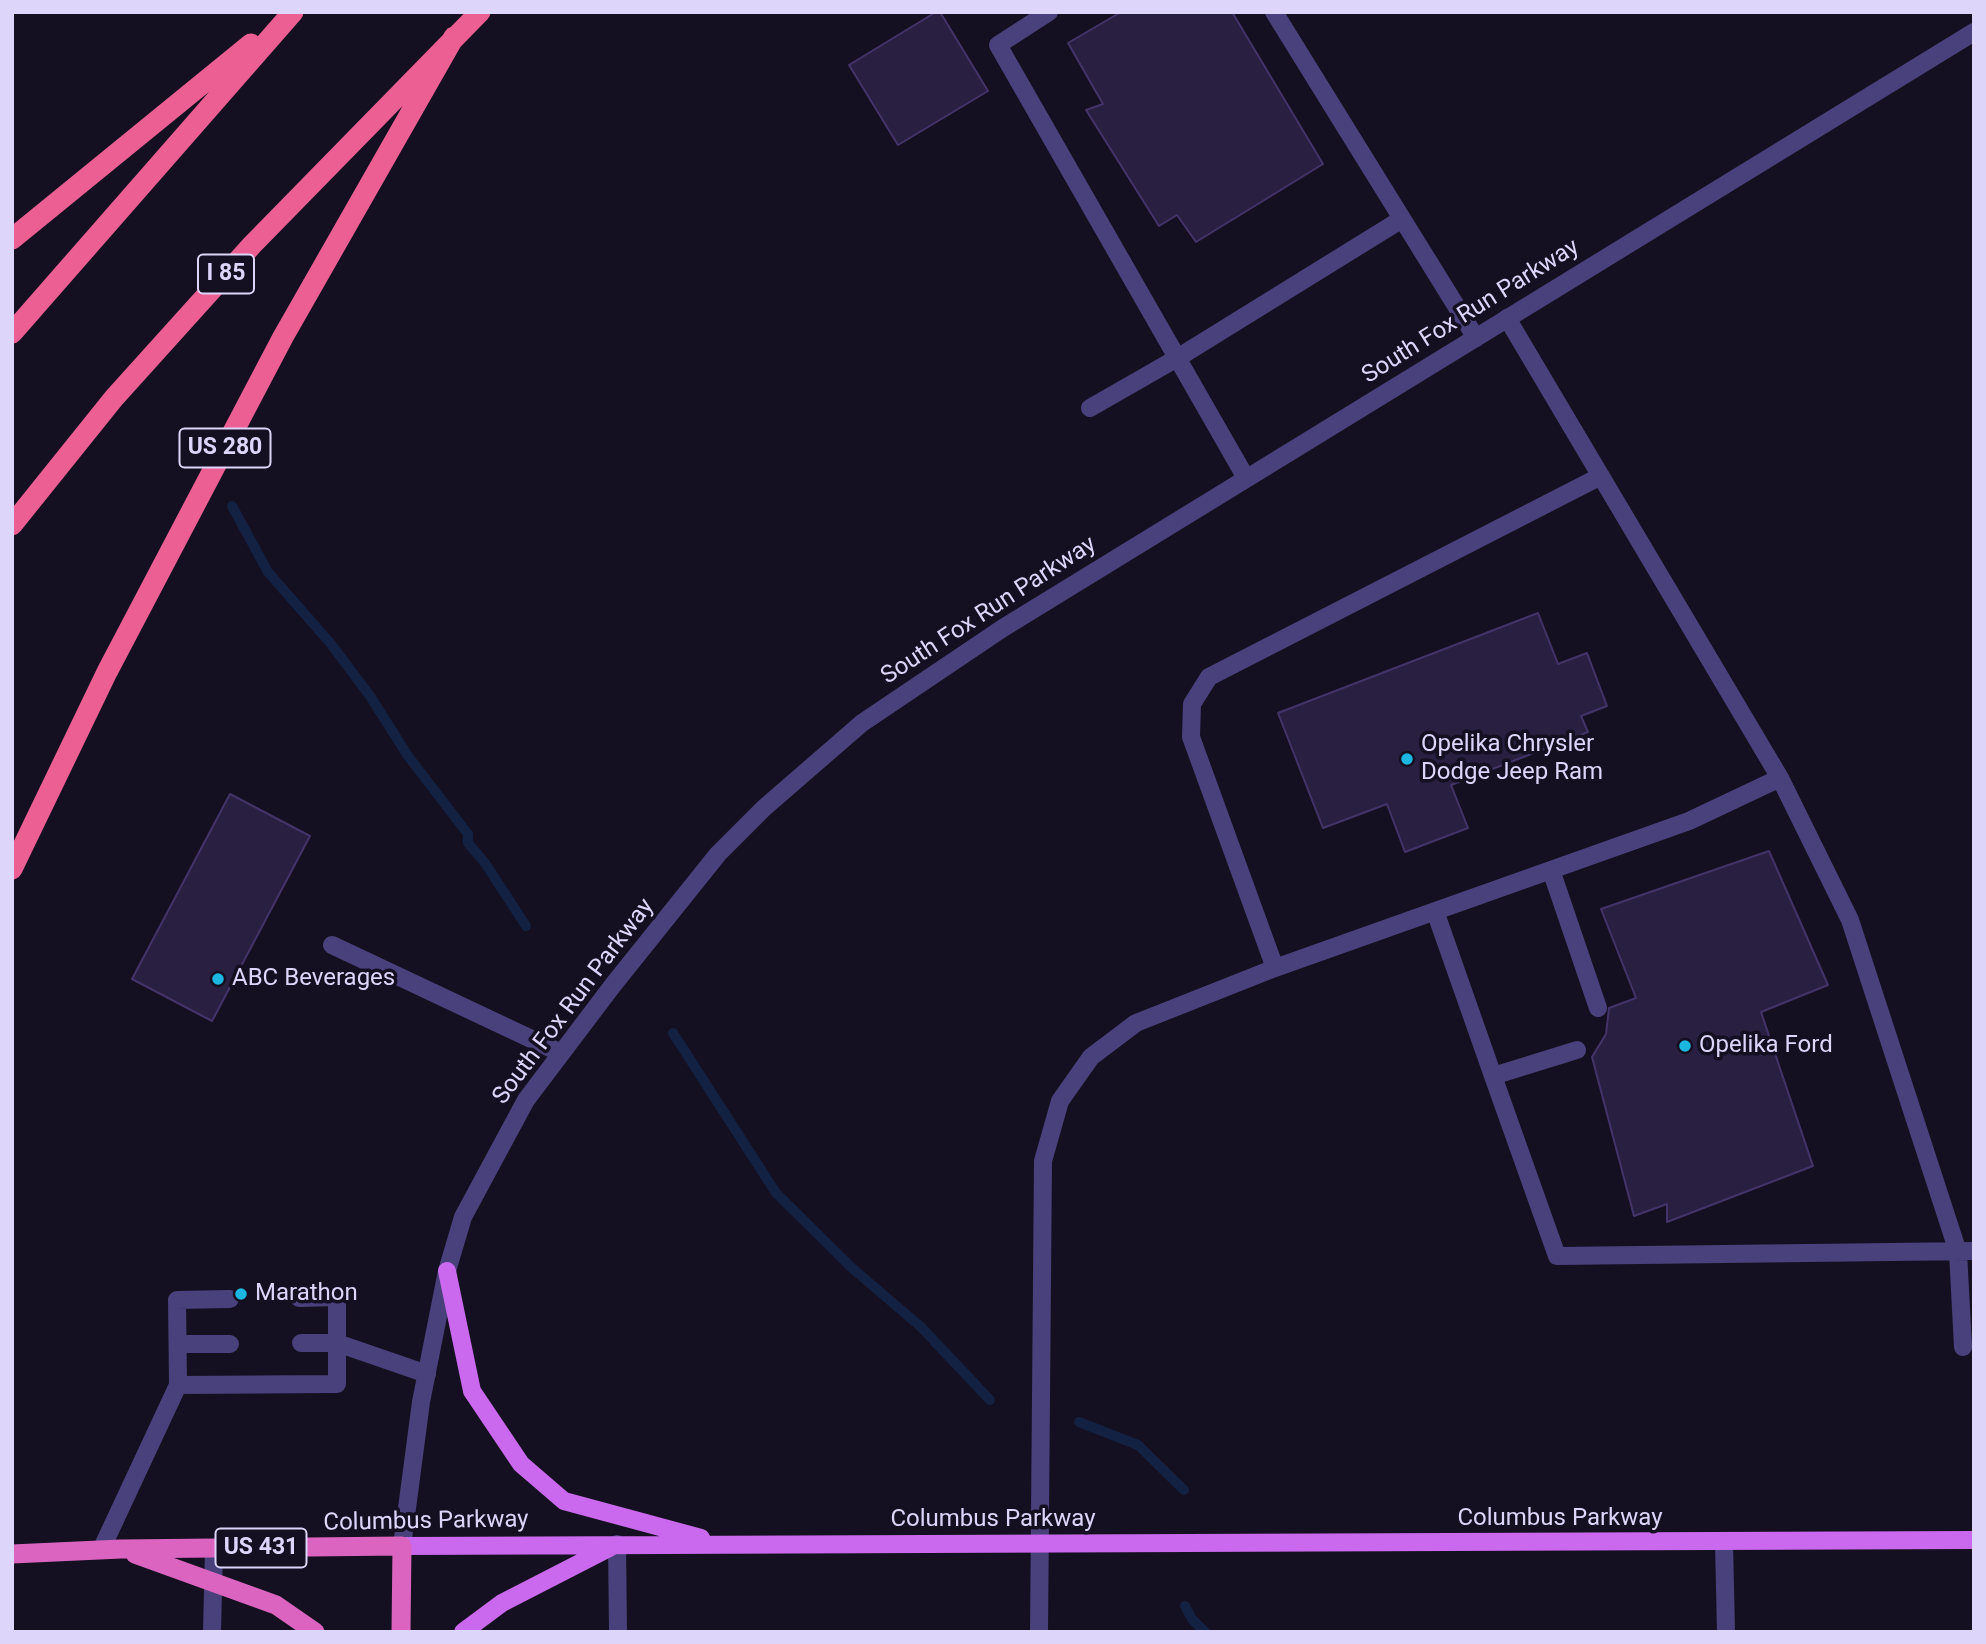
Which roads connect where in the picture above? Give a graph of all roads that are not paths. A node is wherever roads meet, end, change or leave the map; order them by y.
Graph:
1 (292, 12) edge
2 (480, 12) edge
3 (1049, 12) edge
4 (1274, 12) edge
5 (1974, 32) edge
6 (454, 37) junction
7 (1402, 219) junction
8 (12, 239) edge
9 (1507, 318) junction
10 (12, 333) edge
11 (1476, 338) junction
12 (1179, 357) junction
13 (1090, 408) dead end
14 (1601, 476) junction
15 (1247, 478) junction
16 (12, 524) edge
17 (1780, 778) junction
18 (12, 869) edge
19 (1551, 870) junction
20 (1435, 911) junction
21 (332, 945) dead end
22 (1275, 968) junction
23 (1598, 1008) dead end
24 (1577, 1050) dead end
25 (561, 1053) junction
26 (1493, 1076) junction
27 (1966, 1252) edge
28 (447, 1271) junction
29 (299, 1298) dead end
30 (230, 1299) dead end
31 (302, 1343) dead end
32 (337, 1343) junction
33 (177, 1344) junction
34 (230, 1344) dead end
35 (1963, 1347) dead end
36 (427, 1374) junction
37 (178, 1385) junction
38 (1974, 1540) edge
39 (1724, 1543) junction
40 (722, 1544) junction
41 (1038, 1544) junction
42 (617, 1545) junction
43 (402, 1546) junction
44 (214, 1548) junction
45 (111, 1549) junction
46 (12, 1554) edge
47 (213, 1581) junction
48 (212, 1632) edge
49 (315, 1632) edge
50 (401, 1632) edge
51 (463, 1632) edge
52 (618, 1632) edge
53 (1039, 1632) edge
54 (1726, 1632) edge

1 - 8 highway
1 - 10 highway
2 - 6 highway, I 85
3 - 12 street
4 - 7 street
5 - 9 street, South Fox Run Parkway
6 - 16 highway, I 85
6 - 18 highway, US 280
7 - 11 street
7 - 12 street
9 - 11 street, South Fox Run Parkway
9 - 14 street
11 - 15 street, South Fox Run Parkway
12 - 13 street
12 - 15 street
14 - 17 street
14 - 22 street
15 - 25 street, South Fox Run Parkway
17 - 19 street
17 - 27 street
19 - 20 street
19 - 23 street
20 - 22 street
20 - 26 street
21 - 25 street
22 - 41 street
24 - 26 street
25 - 28 street, South Fox Run Parkway
26 - 27 street
27 - 35 street
28 - 36 street, South Fox Run Parkway
28 - 40 main road
29 - 32 street
30 - 33 street
31 - 32 street
32 - 36 street
32 - 37 street
33 - 34 street
33 - 37 street
36 - 43 street, South Fox Run Parkway
37 - 45 street
38 - 39 main road, Columbus Parkway
39 - 41 main road, Columbus Parkway
39 - 54 street
40 - 41 main road, Columbus Parkway
40 - 42 main road, Columbus Parkway
41 - 53 street
42 - 43 main road, Columbus Parkway
42 - 51 main road
42 - 52 street
43 - 44 highway, Columbus Parkway / US 431
43 - 50 highway
44 - 45 highway, Columbus Parkway / US 431
44 - 47 street
45 - 46 highway, Columbus Parkway / US 431
45 - 47 highway, US 431
47 - 48 street
47 - 49 highway, US 431

